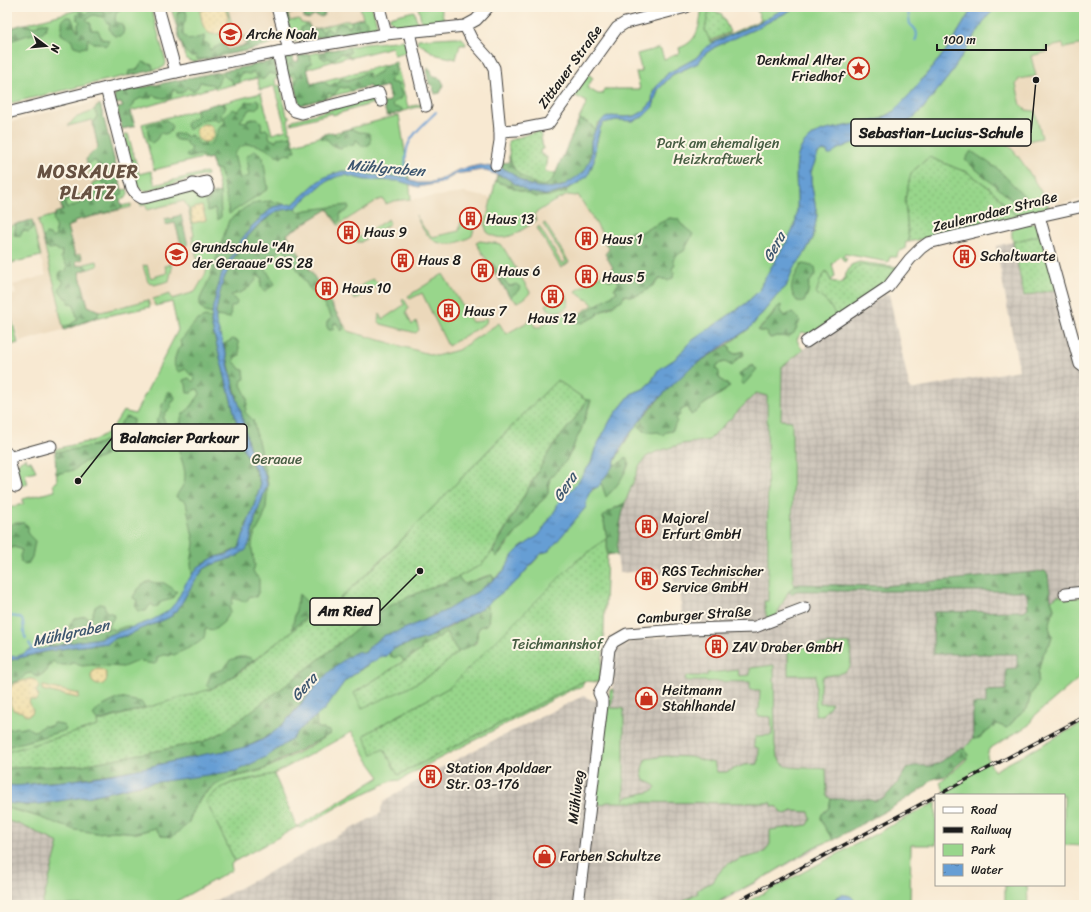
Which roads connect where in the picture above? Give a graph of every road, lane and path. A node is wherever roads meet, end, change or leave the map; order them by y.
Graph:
1 (158, 7) edge
2 (277, 7) edge
3 (379, 7) edge
4 (488, 7) edge
5 (686, 7) edge
6 (465, 26) junction
7 (409, 32) junction
8 (386, 34) junction
9 (283, 51) junction
10 (176, 72) junction
11 (106, 88) junction
12 (381, 101) dead end
13 (426, 106) dead end
14 (7, 113) edge
15 (500, 131) junction
16 (496, 165) dead end
17 (193, 184) dead end
18 (1084, 206) edge
19 (1039, 216) junction
20 (806, 342) dead end
21 (1084, 367) edge
22 (51, 446) dead end
23 (8, 455) edge
24 (16, 487) dead end
25 (1084, 592) edge
26 (1065, 594) dead end
27 (804, 608) dead end
28 (599, 692) joint
29 (578, 905) edge

1 - 10 street
2 - 9 street
3 - 8 street
4 - 6 street
5 - 15 street, Zittauer Straße
6 - 7 street
6 - 15 street
7 - 8 street
7 - 13 street
8 - 9 street
9 - 10 street
9 - 12 street
10 - 11 street
11 - 14 street
11 - 17 street
15 - 16 street
18 - 19 street, Zeulenrodaer Straße
19 - 20 street, Zeulenrodaer Straße
19 - 21 street
22 - 23 street
23 - 24 street
25 - 26 street
27 - 28 street, Camburger Straße
28 - 29 street, Mühlweg

